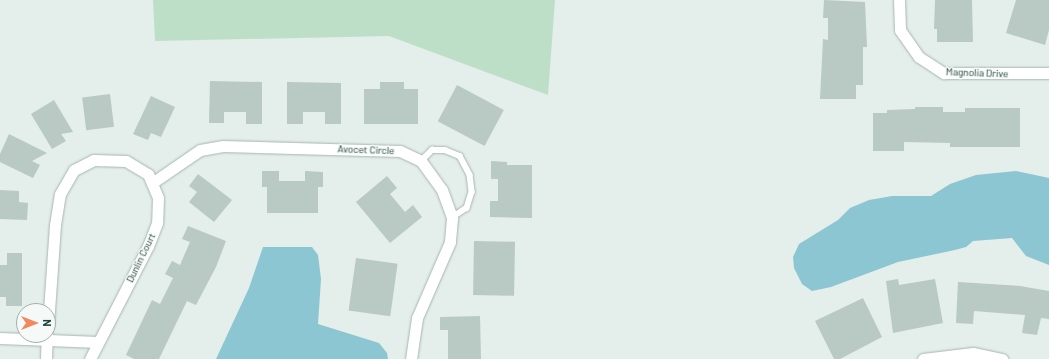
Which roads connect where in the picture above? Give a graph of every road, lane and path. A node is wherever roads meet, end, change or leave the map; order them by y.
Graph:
1 (899, 0) edge
2 (1049, 73) edge
3 (421, 161) junction
4 (152, 183) junction
5 (452, 218) junction
6 (50, 303) edge
7 (0, 338) edge
8 (16, 338) edge
9 (56, 338) edge
10 (98, 342) junction
11 (47, 343) edge
12 (46, 359) edge
13 (90, 359) edge
14 (411, 359) edge
15 (923, 359) edge
16 (1002, 359) edge

1 - 2 street, Magnolia Drive
3 - 4 street, Avocet Circle
3 - 5 street, Avocet Circle
3 - 5 lane
4 - 6 street, Dunlin Court
4 - 10 street, Dunlin Court
5 - 14 street, Avocet Circle
7 - 8 street
9 - 10 street
10 - 13 street, Dunlin Court
11 - 12 street
15 - 16 street

